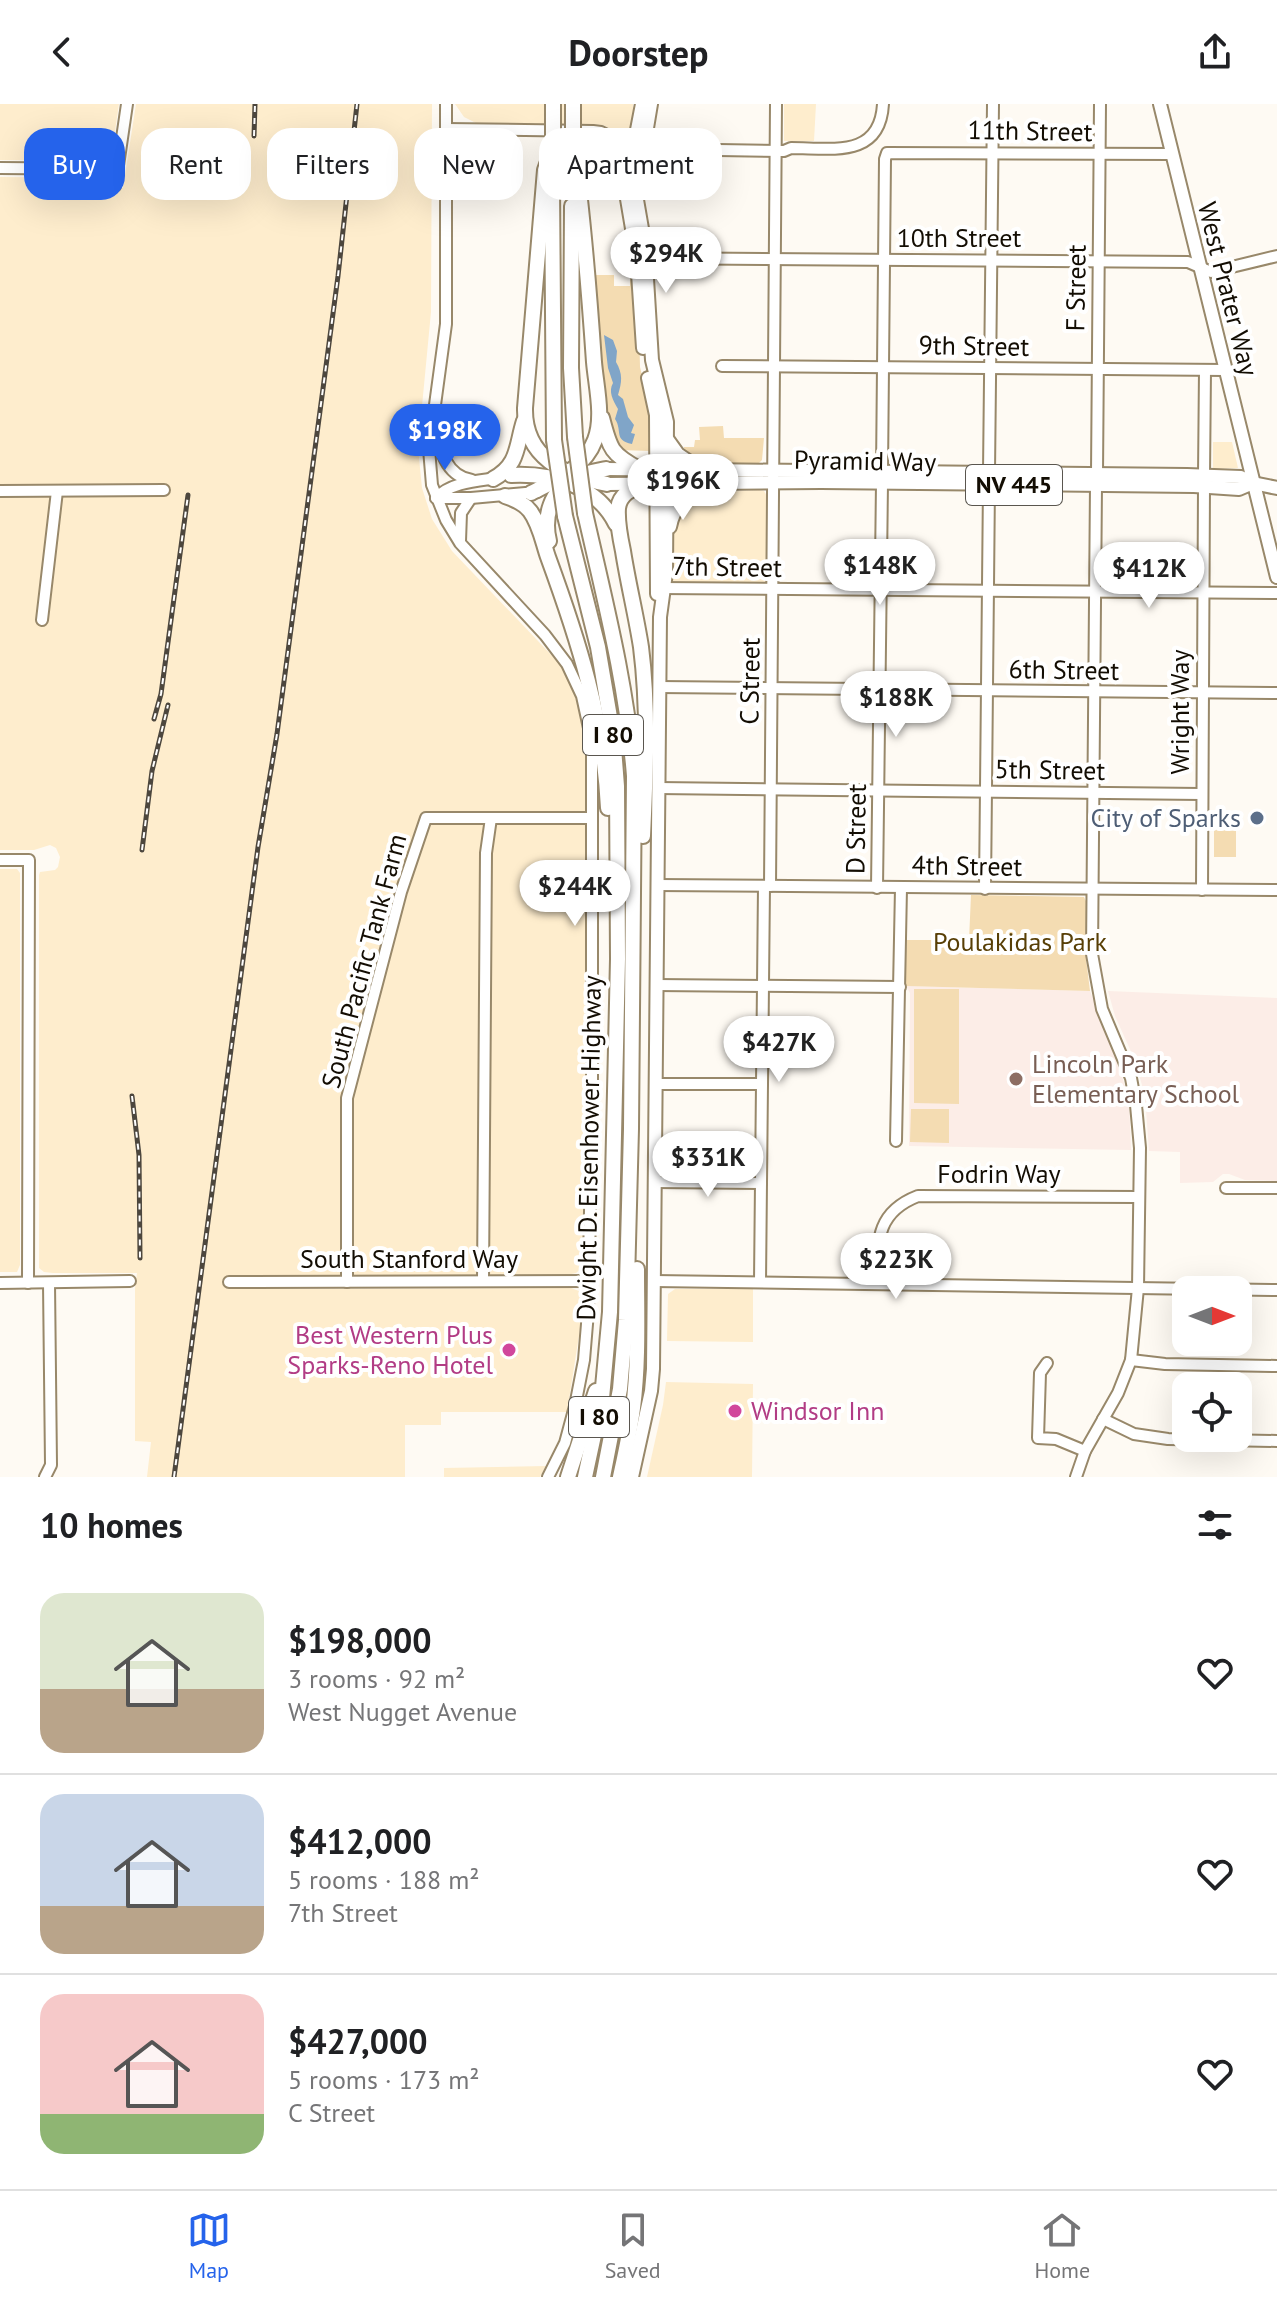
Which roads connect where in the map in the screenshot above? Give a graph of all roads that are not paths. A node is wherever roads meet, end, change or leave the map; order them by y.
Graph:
1 (127, 104) edge
2 (446, 104) edge
3 (553, 104) edge
4 (573, 104) edge
5 (642, 104) edge
6 (651, 104) edge
7 (776, 104) edge
8 (886, 104) edge
9 (993, 104) edge
10 (1100, 104) edge
11 (1160, 104) edge
12 (123, 128) edge
13 (446, 128) edge
14 (553, 128) edge
15 (573, 128) edge
16 (640, 128) edge
17 (644, 128) edge
18 (722, 150) edge
19 (780, 151) junction
20 (887, 153) joint
21 (993, 153) junction
22 (1100, 154) junction
23 (1172, 154) junction
24 (0, 168) edge
25 (24, 168) edge
26 (446, 200) edge
27 (543, 200) edge
28 (553, 200) edge
29 (572, 200) edge
30 (580, 200) edge
31 (636, 200) edge
32 (1277, 256) edge
33 (641, 258) junction
34 (776, 259) junction
35 (884, 259) junction
36 (992, 260) junction
37 (1099, 261) junction
38 (1200, 266) junction
39 (722, 366) dead end
40 (775, 366) junction
41 (883, 367) junction
42 (990, 368) junction
43 (1097, 369) junction
44 (1205, 370) junction
45 (1225, 370) junction
46 (597, 394) junction
47 (437, 395) junction
48 (525, 416) junction
49 (667, 439) junction
50 (639, 469) junction
51 (661, 469) junction
52 (700, 469) junction
53 (511, 475) joint
54 (606, 476) junction
55 (774, 476) junction
56 (882, 477) junction
57 (568, 478) junction
58 (989, 478) junction
59 (493, 479) junction
60 (1096, 479) junction
61 (476, 481) junction
62 (1204, 481) junction
63 (716, 483) junction
64 (1253, 483) junction
65 (655, 484) junction
66 (1277, 488) edge
67 (164, 490) dead end
68 (0, 491) edge
69 (57, 491) junction
70 (531, 493) joint
71 (505, 496) junction
72 (436, 498) junction
73 (471, 498) junction
74 (619, 531) junction
75 (460, 543) junction
76 (666, 559) junction
77 (557, 576) junction
78 (1277, 577) edge
79 (661, 588) junction
80 (772, 589) junction
81 (880, 590) junction
82 (988, 591) junction
83 (1095, 592) junction
84 (1277, 593) edge
85 (1203, 594) junction
86 (42, 620) dead end
87 (659, 687) junction
88 (772, 688) junction
89 (879, 690) junction
90 (987, 691) junction
91 (1094, 692) junction
92 (1202, 693) junction
93 (1277, 693) edge
94 (658, 788) junction
95 (771, 789) junction
96 (878, 790) junction
97 (986, 792) junction
98 (1093, 793) junction
99 (1201, 794) junction
100 (491, 818) junction
101 (592, 818) junction
102 (0, 860) edge
103 (657, 885) junction
104 (767, 886) junction
105 (877, 888) junction
106 (901, 888) junction
107 (985, 889) junction
108 (1092, 890) junction
109 (1202, 890) junction
110 (1277, 890) edge
111 (634, 919) junction
112 (618, 959) junction
113 (656, 985) junction
114 (763, 986) junction
115 (900, 987) junction
116 (655, 1084) junction
117 (762, 1084) junction
118 (631, 1129) junction
119 (896, 1141) dead end
120 (655, 1182) junction
121 (761, 1183) junction
122 (1226, 1188) dead end
123 (1277, 1188) edge
124 (1139, 1197) junction
125 (130, 1281) dead end
126 (483, 1281) junction
127 (589, 1281) junction
128 (654, 1281) junction
129 (229, 1282) dead end
130 (347, 1282) junction
131 (760, 1282) junction
132 (0, 1283) edge
133 (28, 1283) junction
134 (49, 1283) junction
135 (877, 1284) junction
136 (1138, 1288) junction
137 (1277, 1290) edge
138 (607, 1356) junction
139 (1131, 1360) junction
140 (1047, 1363) dead end
141 (1277, 1366) edge
142 (1103, 1419) junction
143 (1277, 1441) edge
144 (1085, 1451) junction
145 (45, 1477) edge
146 (548, 1477) edge
147 (568, 1477) edge
148 (585, 1477) edge
149 (603, 1477) edge
150 (620, 1477) edge
151 (632, 1477) edge
152 (1076, 1477) edge

1 - 12 street
2 - 13 street
3 - 14 highway, Dwight D. Eisenhower Highway / I 80, bridge
4 - 15 highway, Dwight D. Eisenhower Highway / I 80, bridge
5 - 16 main road
6 - 17 main road
7 - 19 street, C Street
8 - 19 street
9 - 21 street
10 - 22 street, F Street
11 - 23 main road, West Prater Way
18 - 19 street
19 - 34 street, C Street
20 - 21 street, 11th Street
20 - 35 street, D Street
21 - 22 street, 11th Street
21 - 36 street
22 - 23 street, 11th Street
22 - 37 street, F Street
23 - 38 main road, West Prater Way
24 - 25 street
26 - 47 street
27 - 48 highway
28 - 112 highway, Dwight D. Eisenhower Highway / I 80, bridge
29 - 111 highway, Dwight D. Eisenhower Highway / I 80, bridge
30 - 46 highway
31 - 33 main road
32 - 38 street, 10th Street
33 - 34 street, 10th Street
33 - 49 main road
33 - 51 main road
34 - 35 street, 10th Street
34 - 40 street, C Street
35 - 36 street, 10th Street
35 - 41 street, D Street
36 - 37 street, 10th Street
36 - 42 street
37 - 38 street, 10th Street
37 - 43 street, F Street
38 - 45 main road, West Prater Way
39 - 40 street, 9th Street
40 - 41 street, 9th Street
40 - 55 street, C Street
41 - 42 street, 9th Street
41 - 56 street, D Street
42 - 43 street, 9th Street
42 - 58 street
43 - 44 street, 9th Street
43 - 60 street, F Street
44 - 45 street, 9th Street
44 - 62 street, Wright Way
45 - 64 main road, West Prater Way
46 - 50 highway
46 - 57 highway
47 - 61 street
47 - 72 street
48 - 57 highway
48 - 59 highway
49 - 51 main road
49 - 52 main road
50 - 51 main road, Pyramid Way / NV 445
50 - 54 main road, Pyramid Way / NV 445
51 - 52 main road, Pyramid Way / NV 445
51 - 65 main road
52 - 55 main road, Pyramid Way / NV 445
53 - 57 highway
53 - 59 street
54 - 57 highway
54 - 65 main road, Pyramid Way / NV 445
55 - 56 main road, Pyramid Way / NV 445
55 - 63 main road, Pyramid Way / NV 445
55 - 80 street, C Street
56 - 58 main road, Pyramid Way / NV 445
56 - 81 street, D Street
57 - 70 highway
57 - 74 highway
57 - 77 highway
58 - 60 main road, Pyramid Way / NV 445
58 - 82 street
59 - 61 street
60 - 62 main road, Pyramid Way / NV 445
60 - 83 street, F Street
61 - 72 street
62 - 64 main road, Pyramid Way / NV 445
62 - 85 street, Wright Way
63 - 65 main road, Pyramid Way / NV 445
63 - 76 main road
64 - 66 main road, Pyramid Way / NV 445
64 - 78 main road, West Prater Way
65 - 74 highway
65 - 76 main road
65 - 79 main road
67 - 69 street
68 - 69 street
69 - 86 street
70 - 71 street
71 - 73 street
71 - 77 highway
72 - 73 street
72 - 75 street
73 - 75 street
74 - 111 highway
75 - 101 street
76 - 79 main road
77 - 112 highway
79 - 80 street, 7th Street
79 - 87 main road
80 - 81 street, 7th Street
80 - 88 street, C Street
81 - 82 street, 7th Street
81 - 89 street, D Street
82 - 83 street, 7th Street
82 - 90 street
83 - 85 street, 7th Street
83 - 91 street, F Street
84 - 85 street, 7th Street
85 - 92 street, Wright Way
87 - 88 street, 6th Street
87 - 94 main road
88 - 89 street, 6th Street
88 - 95 street, C Street
89 - 90 street, 6th Street
89 - 96 street, D Street
90 - 91 street, 6th Street
90 - 97 street
91 - 92 street, 6th Street
91 - 98 street, F Street
92 - 93 street, 6th Street
92 - 99 street, Wright Way
94 - 95 street, 5th Street
94 - 103 main road
95 - 96 street, 5th Street
95 - 104 street, C Street
96 - 97 street, 5th Street
96 - 105 street, D Street
97 - 98 street, 5th Street
97 - 107 street
98 - 99 street, 5th Street
98 - 108 street, F Street
99 - 109 street, Wright Way
100 - 101 street, South Pacific Tank Farm
100 - 126 street
100 - 130 street, South Pacific Tank Farm
101 - 127 street
102 - 133 street
103 - 104 street, 4th Street
103 - 113 main road
104 - 105 street, 4th Street
104 - 114 street, C Street
105 - 106 street, 4th Street
106 - 107 street, 4th Street
106 - 115 street, D Street
107 - 108 street, 4th Street
108 - 109 street, 4th Street
108 - 124 street, F Street
109 - 110 street, 4th Street
111 - 118 highway, Dwight D. Eisenhower Highway / I 80
112 - 138 highway, Dwight D. Eisenhower Highway / I 80
113 - 114 street
113 - 116 main road
114 - 115 street
114 - 117 street, C Street
115 - 119 street, D Street
116 - 117 street
116 - 120 main road
117 - 121 street, C Street
118 - 149 highway, Dwight D. Eisenhower Highway / I 80
118 - 150 highway
120 - 121 street
120 - 128 main road
121 - 131 street, C Street
122 - 123 street
124 - 135 street, Fodrin Way
124 - 136 street, F Street
125 - 134 street
126 - 127 street, South Stanford Way
126 - 130 street, South Stanford Way
127 - 146 street
128 - 131 street
128 - 151 main road
129 - 130 street, South Stanford Way
131 - 135 street
132 - 133 street
133 - 134 street
134 - 145 street
135 - 136 street
136 - 137 street
136 - 139 street, F Street
138 - 147 highway
138 - 148 highway, Dwight D. Eisenhower Highway / I 80
139 - 141 street
139 - 142 street, F Street
140 - 144 street
142 - 143 street
142 - 144 street, F Street
144 - 152 street, F Street

